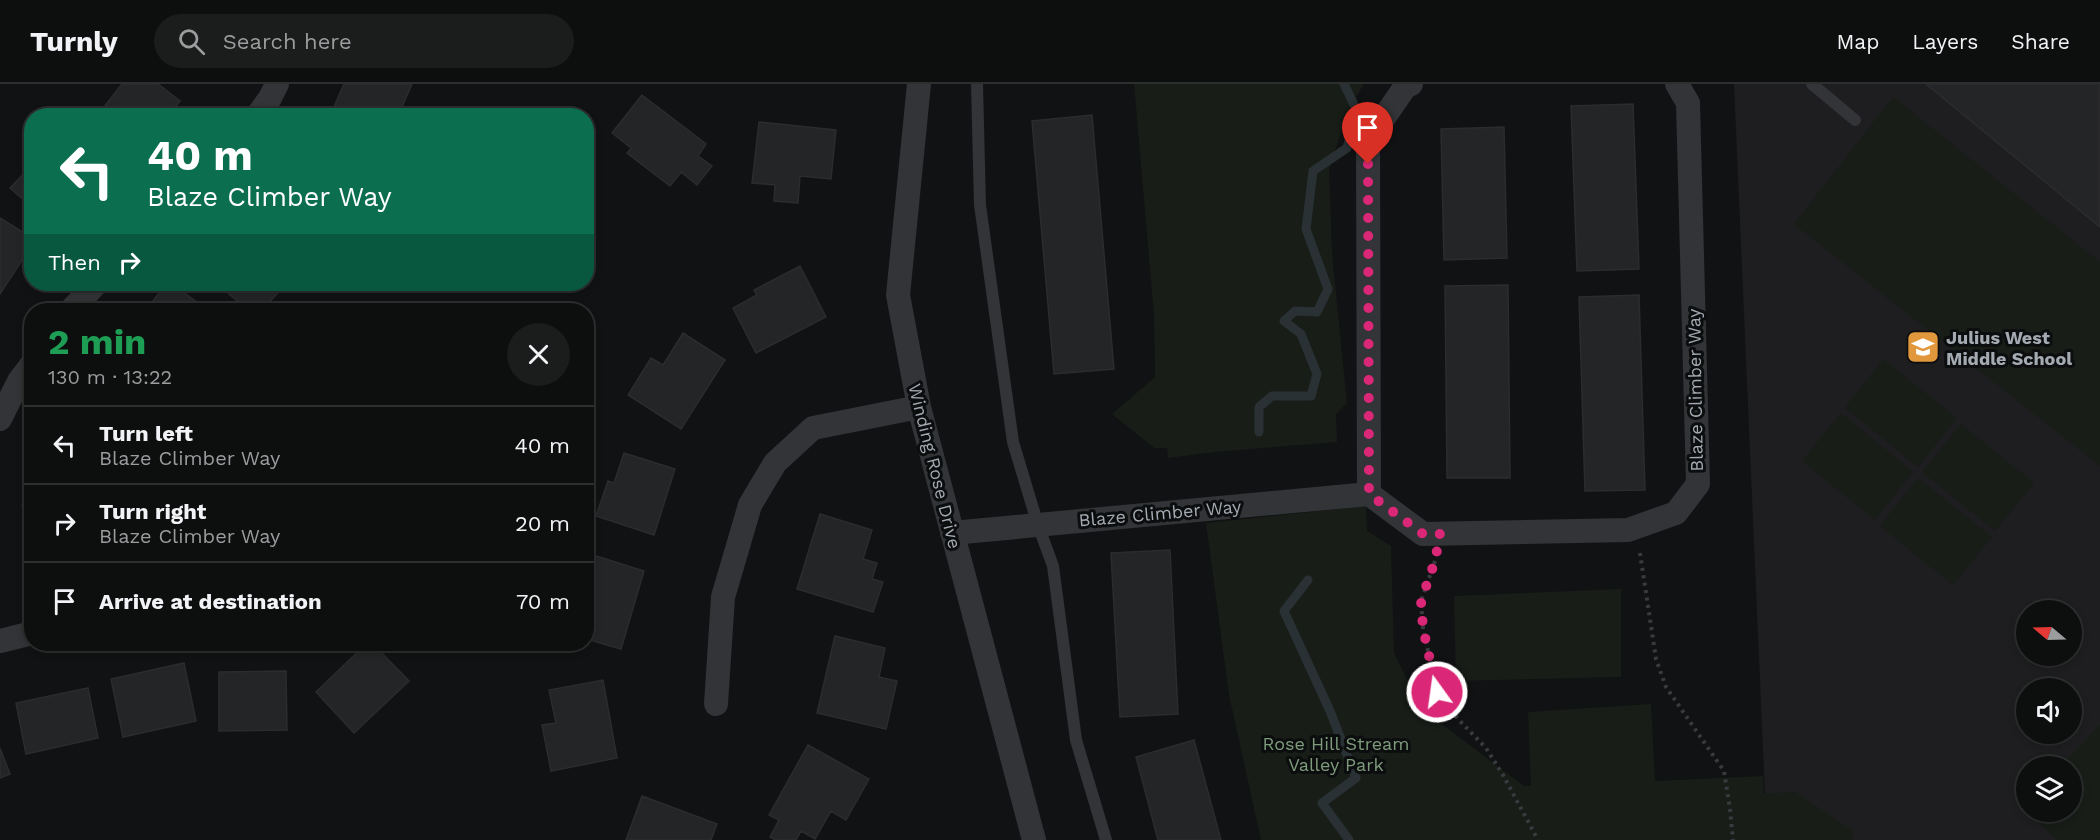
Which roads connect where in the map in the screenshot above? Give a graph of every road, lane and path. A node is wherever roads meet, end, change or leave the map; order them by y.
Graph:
1 (277, 84) edge
2 (920, 84) edge
3 (977, 84) edge
4 (1411, 84) edge
5 (1677, 84) edge
6 (1812, 84) edge
7 (263, 108) edge
8 (1856, 120) dead end
9 (89, 291) edge
10 (78, 303) edge
11 (24, 374) edge
12 (918, 407) junction
13 (0, 419) edge
14 (1369, 494) junction
15 (1038, 525) junction
16 (1636, 527) junction
17 (952, 532) junction
18 (1440, 534) junction
19 (24, 635) edge
20 (0, 641) edge
21 (716, 704) dead end
22 (1034, 840) edge
23 (1106, 840) edge
24 (1538, 840) edge
25 (1732, 840) edge

1 - 7 street
2 - 12 street, Winding Rose Drive
3 - 15 lane
4 - 14 street
5 - 16 street, Blaze Climber Way
6 - 8 lane
9 - 10 street
11 - 13 street
12 - 17 street, Winding Rose Drive
12 - 21 street
14 - 15 street, Blaze Climber Way
14 - 18 street, Blaze Climber Way
15 - 17 street, Blaze Climber Way
15 - 23 lane
16 - 18 street, Blaze Climber Way
16 - 25 path
17 - 22 street, Winding Rose Drive
18 - 24 path
19 - 20 street

